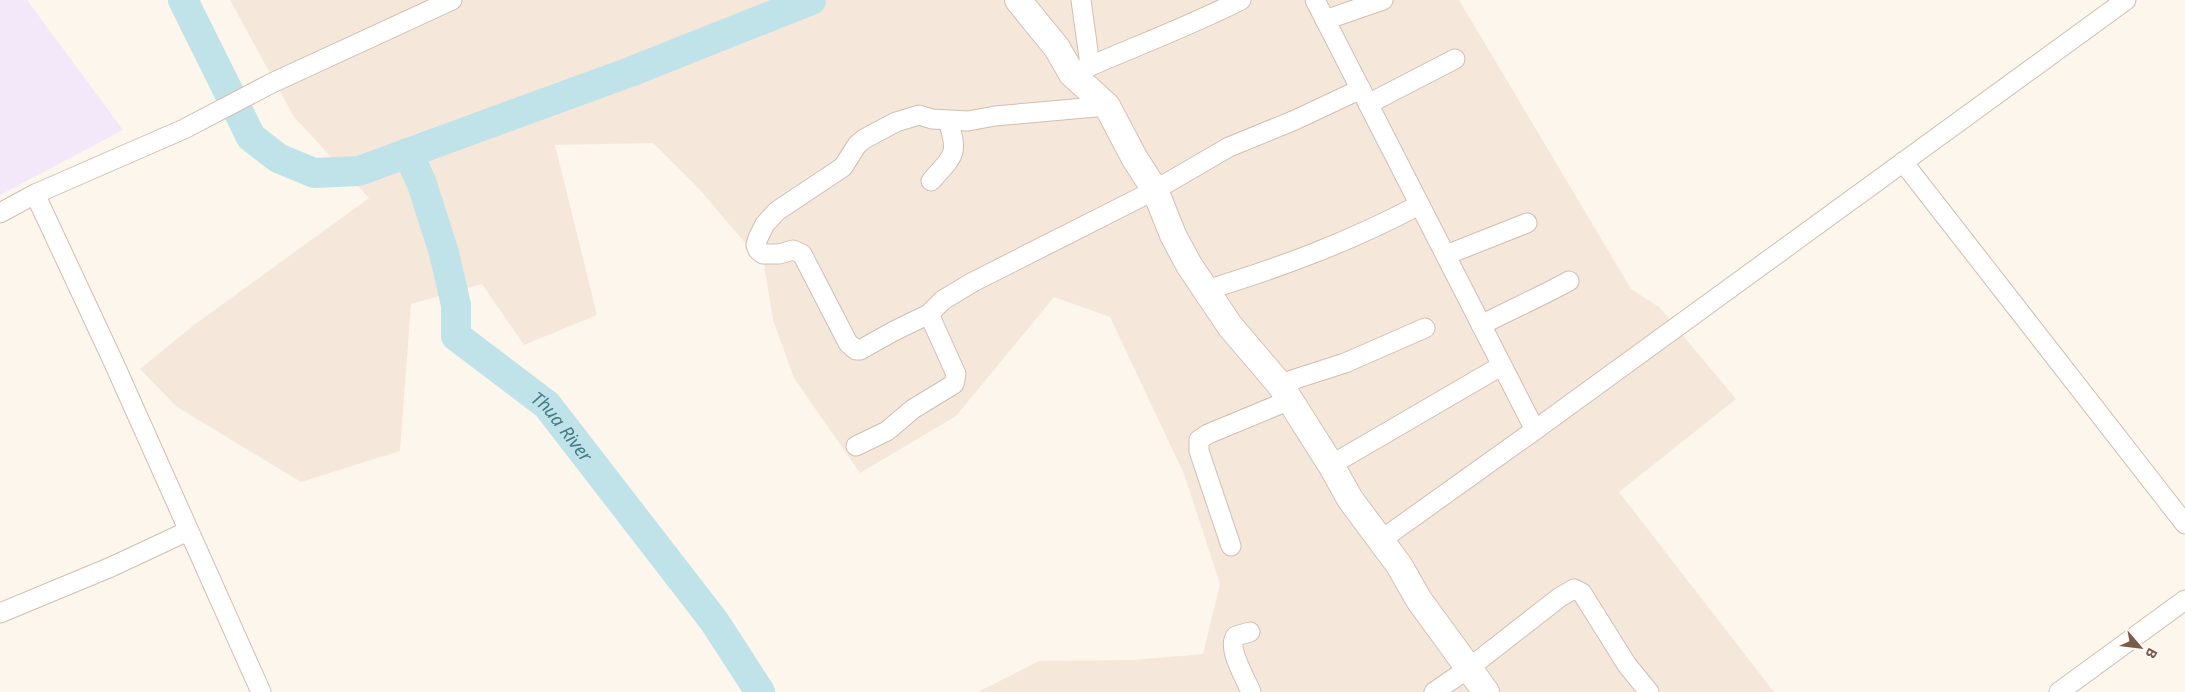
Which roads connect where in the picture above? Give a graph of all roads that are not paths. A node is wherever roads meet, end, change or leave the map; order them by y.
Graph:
1 (452, 0) edge
2 (1018, 0) edge
3 (1080, 0) edge
4 (1241, 0) edge
5 (1315, 0) edge
6 (1383, 0) edge
7 (2126, 0) edge
8 (1325, 20) junction
9 (1455, 59) dead end
10 (1081, 70) junction
11 (1364, 97) junction
12 (1106, 106) junction
13 (948, 121) junction
14 (1903, 162) junction
15 (931, 181) dead end
16 (1155, 190) junction
17 (35, 194) junction
18 (1419, 205) junction
19 (0, 213) edge
20 (1527, 223) dead end
21 (1446, 255) junction
22 (1569, 280) dead end
23 (1206, 290) junction
24 (929, 314) junction
25 (1481, 325) junction
26 (1425, 328) dead end
27 (1501, 366) junction
28 (1285, 393) junction
29 (1535, 430) junction
30 (856, 446) dead end
31 (1331, 465) junction
32 (2185, 524) edge
33 (188, 531) junction
34 (1381, 540) junction
35 (1231, 546) dead end
36 (2185, 600) edge
37 (0, 613) edge
38 (1250, 632) dead end
39 (1469, 668) junction
40 (261, 692) edge
41 (1251, 692) edge
42 (1434, 692) edge
43 (1486, 692) edge
44 (1649, 692) edge
45 (2059, 692) edge

1 - 17 street
2 - 10 street
3 - 10 street
4 - 10 street
5 - 8 street
6 - 8 street
7 - 14 street
8 - 11 street
9 - 11 street
10 - 12 street
11 - 16 street
11 - 18 street
12 - 13 street
12 - 16 street
13 - 15 street
13 - 24 street
14 - 29 street
14 - 32 street
16 - 23 street
16 - 24 street
17 - 19 street
17 - 33 street
18 - 21 street
18 - 23 street
20 - 21 street
21 - 25 street
22 - 25 street
23 - 28 street
24 - 30 street
25 - 27 street
26 - 28 street
27 - 29 street
27 - 31 street
28 - 31 street
28 - 35 street
29 - 34 street
31 - 34 street
33 - 37 street
33 - 40 street
34 - 39 street
36 - 45 street
38 - 41 street
39 - 42 street
39 - 43 street
39 - 44 street

